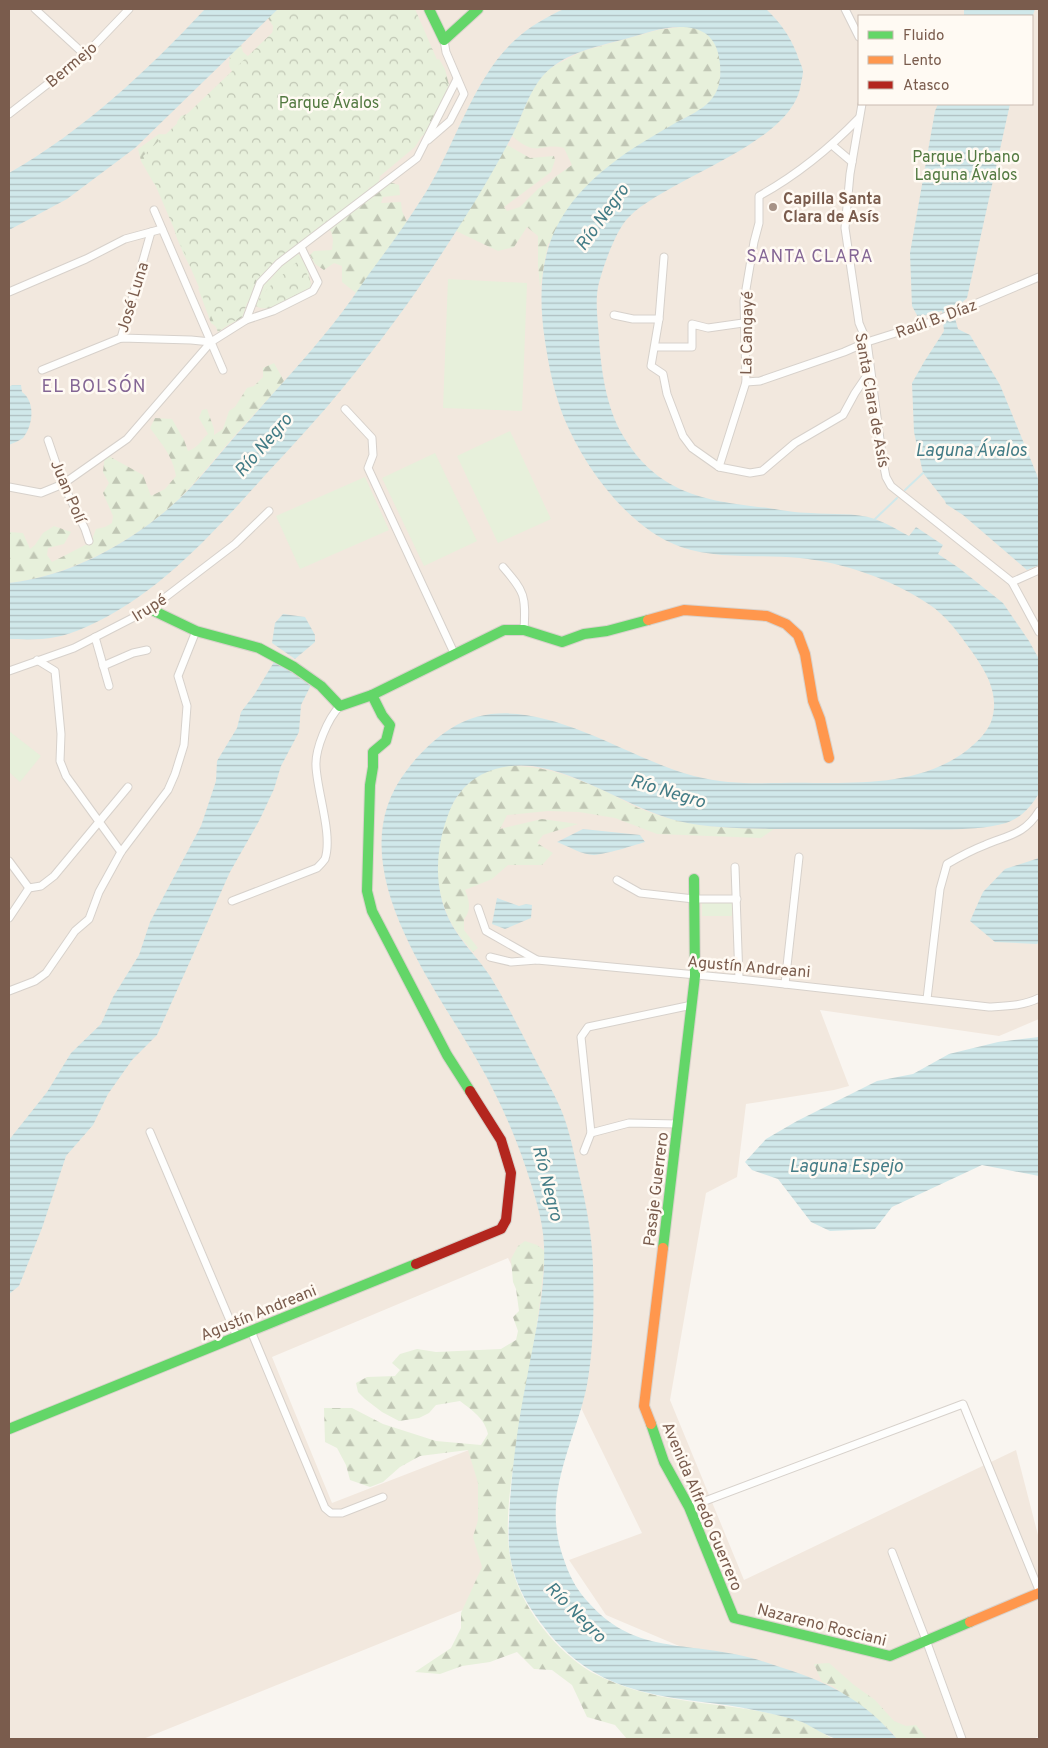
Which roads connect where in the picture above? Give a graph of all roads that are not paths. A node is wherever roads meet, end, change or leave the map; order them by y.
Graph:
1 (35, 9) edge
2 (129, 9) edge
3 (429, 9) edge
4 (478, 9) edge
5 (845, 9) edge
6 (858, 35) edge
7 (444, 40) junction
8 (85, 55) junction
9 (457, 79) junction
10 (862, 105) edge
11 (9, 114) edge
12 (859, 118) junction
13 (426, 142) junction
14 (832, 145) junction
15 (852, 162) junction
16 (154, 210) dead end
17 (162, 229) junction
18 (151, 232) junction
19 (301, 247) junction
20 (664, 257) dead end
21 (1039, 277) edge
22 (9, 292) edge
23 (614, 315) dead end
24 (659, 319) junction
25 (246, 320) junction
26 (744, 323) junction
27 (121, 338) junction
28 (211, 342) junction
29 (867, 342) junction
30 (655, 347) junction
31 (42, 370) dead end
32 (223, 370) dead end
33 (870, 371) junction
34 (746, 382) junction
35 (345, 409) dead end
36 (48, 440) dead end
37 (719, 467) junction
38 (63, 484) junction
39 (9, 487) edge
40 (269, 510) dead end
41 (89, 542) dead end
42 (503, 567) dead end
43 (1039, 570) edge
44 (1012, 582) junction
45 (150, 609) junction
46 (524, 630) junction
47 (196, 631) junction
48 (1039, 632) edge
49 (95, 637) junction
50 (147, 650) dead end
51 (455, 655) junction
52 (37, 660) junction
53 (103, 666) junction
54 (9, 671) edge
55 (109, 686) dead end
56 (372, 695) junction
57 (340, 706) junction
58 (829, 758) dead end
59 (128, 786) dead end
60 (1039, 810) edge
61 (99, 820) junction
62 (121, 852) junction
63 (799, 857) dead end
64 (9, 860) edge
65 (735, 867) dead end
66 (694, 879) dead end
67 (617, 880) dead end
68 (29, 888) junction
69 (694, 899) junction
70 (737, 899) junction
71 (232, 901) dead end
72 (478, 908) dead end
73 (9, 918) edge
74 (490, 957) dead end
75 (537, 960) junction
76 (695, 976) junction
77 (739, 979) junction
78 (785, 984) junction
79 (9, 992) edge
80 (1039, 998) edge
81 (927, 999) junction
82 (692, 1005) junction
83 (678, 1124) junction
84 (150, 1132) dead end
85 (591, 1133) junction
86 (584, 1151) dead end
87 (251, 1331) junction
88 (237, 1337) junction
89 (644, 1406) joint
90 (9, 1429) edge
91 (383, 1497) dead end
92 (689, 1507) junction
93 (892, 1552) dead end
94 (1039, 1591) edge
95 (734, 1618) joint
96 (926, 1640) junction
97 (962, 1739) edge

1 - 8 street
2 - 8 street, Bermejo
3 - 7 street
4 - 7 street
5 - 6 street
7 - 9 street
8 - 11 street, Bermejo
9 - 13 street
9 - 13 street
10 - 12 street, Santa Clara de Asís
12 - 14 street, La Cangayé
12 - 15 street, Santa Clara de Asís
13 - 19 street
14 - 15 street
14 - 26 street, La Cangayé
15 - 29 street, Santa Clara de Asís
16 - 17 street
17 - 18 street
17 - 28 street
18 - 22 street
18 - 27 street, José Luna
19 - 25 street
19 - 25 street
20 - 24 street
21 - 29 street, Raúl B. Díaz
23 - 24 street
24 - 30 street
25 - 28 street
26 - 30 street
26 - 34 street, La Cangayé
27 - 28 street
27 - 31 street, José Luna
28 - 32 street
28 - 38 street
29 - 33 street, Santa Clara de Asís
29 - 34 street, Raúl B. Díaz
30 - 37 street
33 - 37 street
33 - 44 street, Santa Clara de Asís
34 - 37 street, La Cangayé
35 - 51 street
36 - 38 street, Juan Polí
38 - 39 street
38 - 41 street, Juan Polí
40 - 45 street, Irupé
42 - 46 street
43 - 44 street
44 - 48 street, Santa Clara de Asís
45 - 47 street
45 - 49 street, Irupé
46 - 51 street
46 - 58 street
47 - 57 street
47 - 62 street
49 - 52 street, Irupé
49 - 53 street
50 - 53 street
51 - 56 street
52 - 54 street, Irupé
52 - 61 street
53 - 55 street
56 - 57 street
56 - 87 street, Agustín Andreani
57 - 71 street
59 - 61 street
60 - 81 street
61 - 62 street
61 - 68 street
62 - 79 street
63 - 78 street
64 - 68 street
65 - 70 street
66 - 69 street, Pasaje Guerrero
67 - 69 street
68 - 73 street
69 - 70 street
69 - 76 street, Pasaje Guerrero
70 - 77 street
72 - 75 street, Agustín Andreani
74 - 75 street
75 - 76 street, Agustín Andreani
76 - 77 street, Agustín Andreani
76 - 82 street, Pasaje Guerrero
77 - 78 street, Agustín Andreani
78 - 81 street, Agustín Andreani
80 - 81 street, Agustín Andreani
82 - 83 street, Pasaje Guerrero
82 - 85 street
83 - 85 street
83 - 89 street, Pasaje Guerrero
84 - 88 street
85 - 86 street
87 - 88 street, Agustín Andreani
87 - 91 street
88 - 90 street, Agustín Andreani
89 - 92 street, Avenida Alfredo Guerrero
92 - 94 street
92 - 95 street, Avenida Alfredo Guerrero
93 - 96 street
94 - 96 street, Nazareno Rosciani
95 - 96 street, Nazareno Rosciani
96 - 97 street

